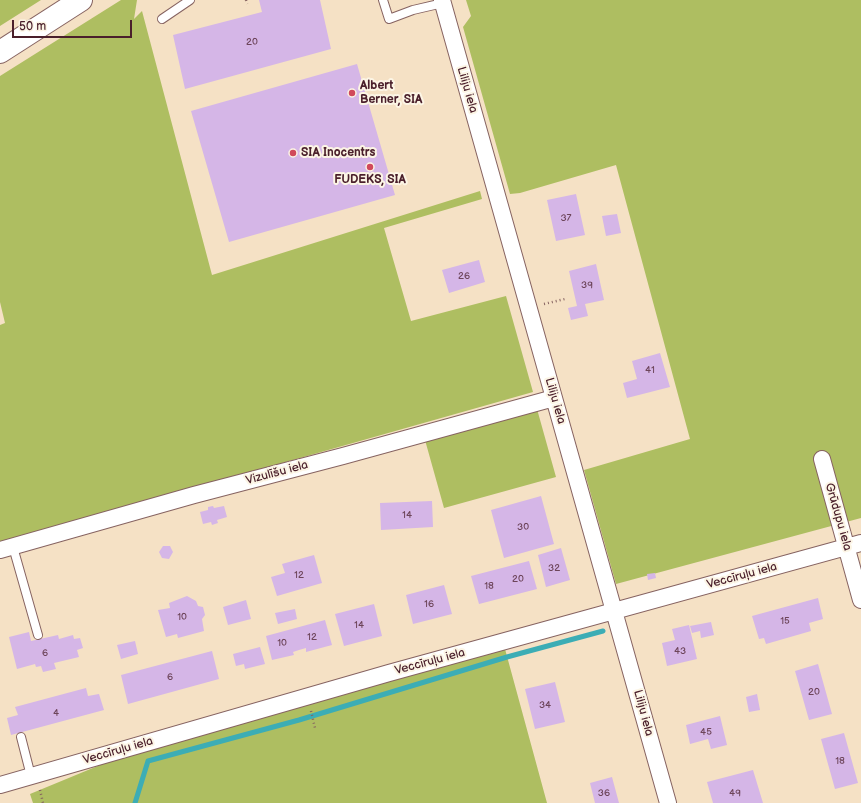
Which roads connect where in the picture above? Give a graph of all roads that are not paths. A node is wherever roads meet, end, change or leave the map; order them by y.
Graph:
1 (81, 0) edge
2 (190, 0) edge
3 (383, 0) edge
4 (442, 2) edge
5 (162, 19) dead end
6 (0, 52) edge
7 (554, 398) junction
8 (822, 458) dead end
9 (854, 545) edge
10 (6, 549) edge
11 (861, 600) edge
12 (614, 611) junction
13 (38, 635) dead end
14 (21, 737) dead end
15 (31, 776) junction
16 (0, 785) edge
17 (668, 803) edge

1 - 6 main road
2 - 5 lane
3 - 4 lane
4 - 7 street, Liliju iela
7 - 10 street, Vizulīšu iela
7 - 12 street, Liliju iela
8 - 9 street, Grūdupu iela
9 - 11 street, Grūdupu iela
9 - 12 street, Veccīruļu iela
10 - 13 lane
12 - 15 street, Veccīruļu iela
12 - 17 street, Liliju iela
14 - 15 lane
15 - 16 street, Veccīruļu iela

